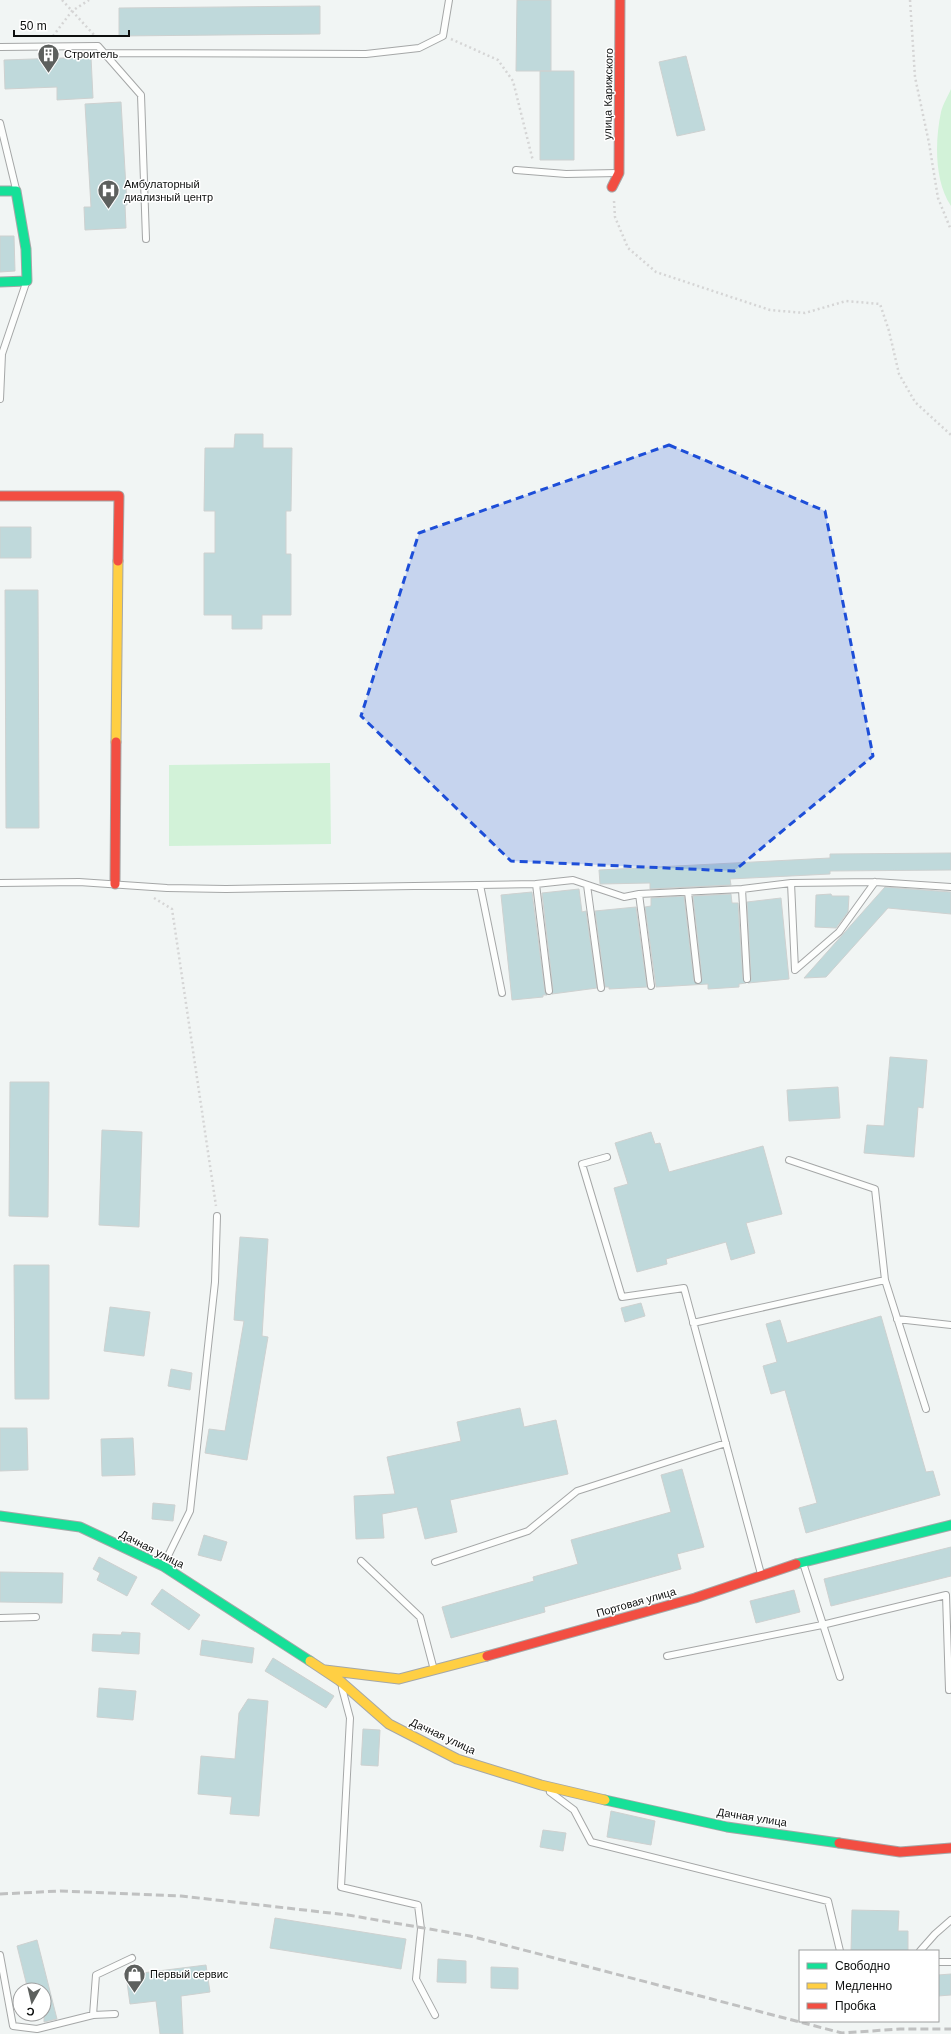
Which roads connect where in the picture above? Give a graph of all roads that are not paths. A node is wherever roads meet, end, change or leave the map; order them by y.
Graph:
1 (449, 0) edge
2 (620, 0) edge
3 (0, 47) edge
4 (104, 53) junction
5 (0, 124) edge
6 (516, 170) dead end
7 (619, 172) junction
8 (612, 187) road end
9 (0, 191) edge
10 (16, 191) junction
11 (146, 239) dead end
12 (27, 281) junction
13 (0, 282) edge
14 (0, 399) edge
15 (0, 496) edge
16 (875, 882) junction
17 (0, 883) edge
18 (791, 883) junction
19 (115, 884) junction
20 (536, 884) junction
21 (480, 885) junction
22 (587, 885) junction
23 (951, 887) edge
24 (742, 889) junction
25 (688, 892) junction
26 (639, 894) junction
27 (747, 979) dead end
28 (698, 980) dead end
29 (651, 986) dead end
30 (601, 988) dead end
31 (549, 991) dead end
32 (502, 993) dead end
33 (606, 1157) dead end
34 (789, 1160) dead end
35 (217, 1216) road end
36 (885, 1280) junction
37 (897, 1319) junction
38 (693, 1323) junction
39 (951, 1325) edge
40 (926, 1409) dead end
41 (726, 1443) junction
42 (0, 1516) edge
43 (951, 1525) edge
44 (360, 1562) dead end
45 (434, 1562) dead end
46 (803, 1562) junction
47 (164, 1566) junction
48 (761, 1576) junction
49 (36, 1617) dead end
50 (0, 1618) edge
51 (822, 1625) junction
52 (667, 1656) dead end
53 (324, 1670) junction
54 (435, 1671) junction
55 (840, 1677) dead end
56 (340, 1681) junction
57 (949, 1690) dead end
58 (541, 1785) junction
59 (951, 1848) edge
60 (951, 1920) edge
61 (840, 1950) edge
62 (921, 1950) edge
63 (0, 1955) edge
64 (132, 1958) dead end
65 (939, 1962) edge
66 (951, 1962) edge
67 (115, 2014) dead end
68 (93, 2015) junction
69 (435, 2015) dead end

1 - 4 lane
2 - 7 street, улица Карижского
3 - 4 lane
4 - 11 lane
5 - 10 lane
6 - 7 lane
7 - 8 street, улица Карижского
9 - 10 street
10 - 12 street
12 - 13 street
12 - 14 lane
15 - 19 street
16 - 18 lane
16 - 18 lane
16 - 23 lane
17 - 19 lane
18 - 24 lane
19 - 21 lane
20 - 21 lane
20 - 22 lane
20 - 31 lane
21 - 32 lane
22 - 26 lane
22 - 30 lane
24 - 25 lane
24 - 27 lane
25 - 26 lane
25 - 28 lane
26 - 29 lane
33 - 38 lane
34 - 36 lane
35 - 47 lane
36 - 37 lane
36 - 38 lane
37 - 39 lane
37 - 40 lane
38 - 41 lane
41 - 45 lane
41 - 48 lane
42 - 47 street, Дачная улица
43 - 46 street, Портовая улица
44 - 54 lane
46 - 48 street, Портовая улица
46 - 51 lane
47 - 53 street, Дачная улица
48 - 54 street, Портовая улица
49 - 50 lane
51 - 52 lane
51 - 55 lane
51 - 57 lane
53 - 54 street, Портовая улица
53 - 56 street, Дачная улица
56 - 58 street, Дачная улица
56 - 69 lane
58 - 59 street, Дачная улица
58 - 61 lane
60 - 62 lane
63 - 68 lane
64 - 68 lane
65 - 66 lane
67 - 68 lane

